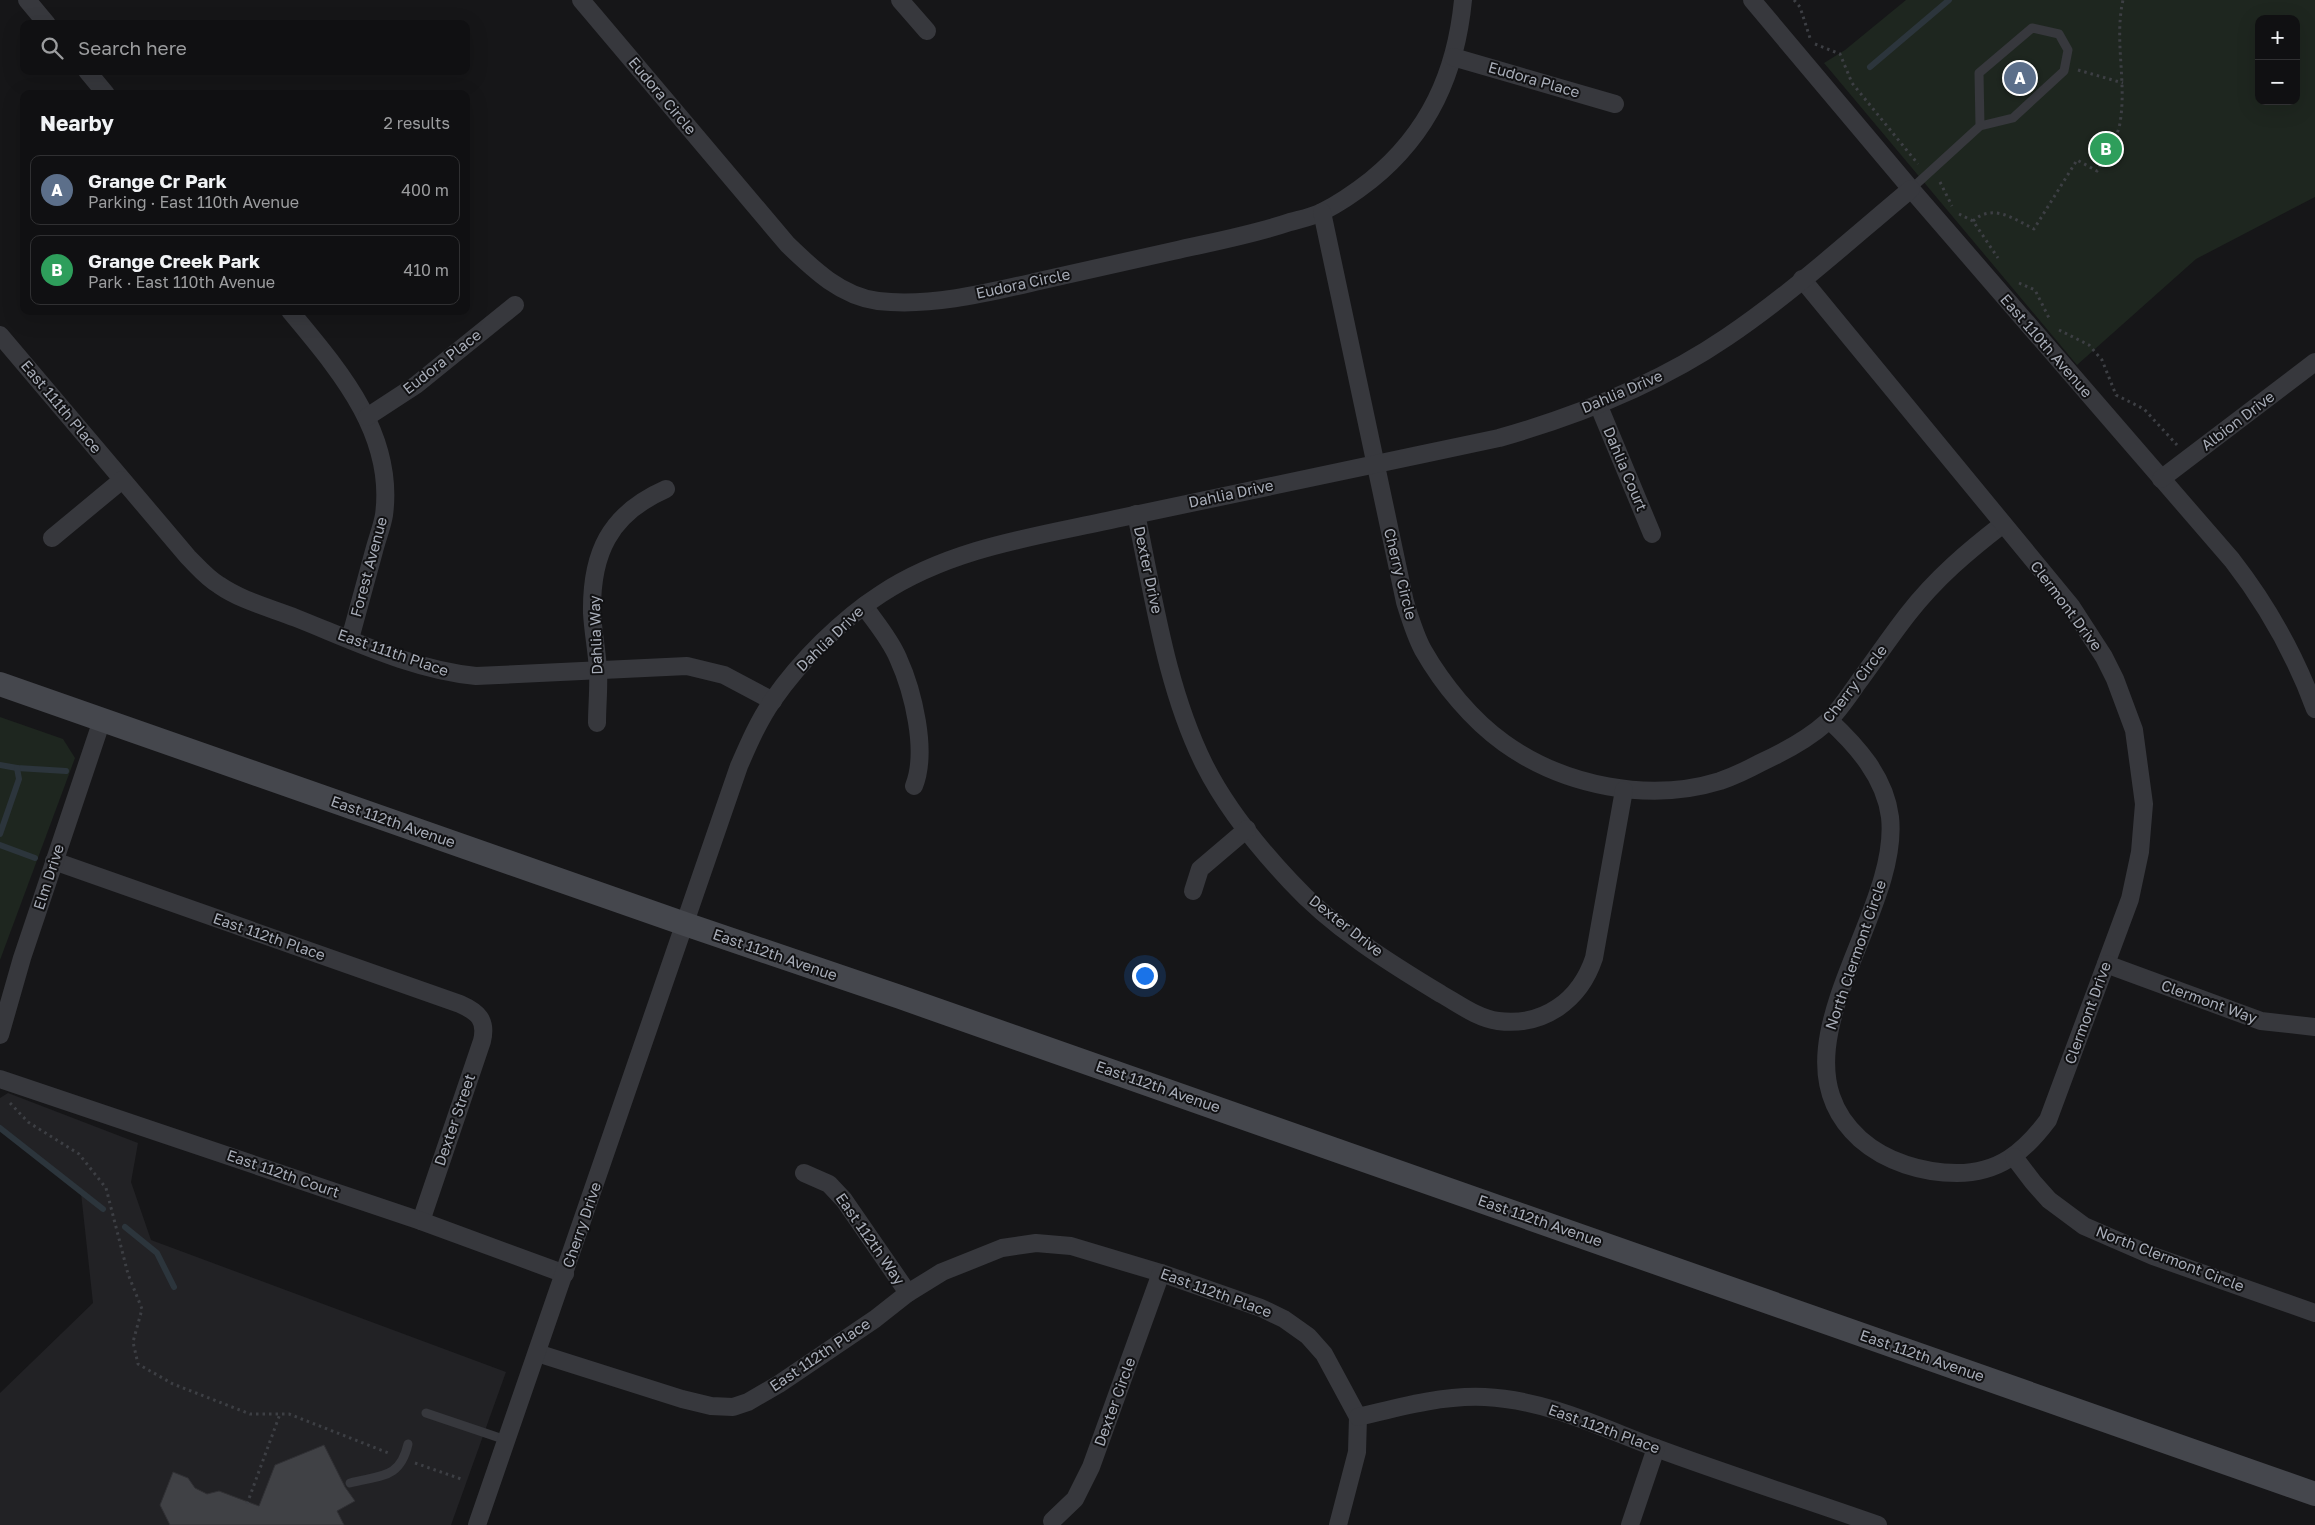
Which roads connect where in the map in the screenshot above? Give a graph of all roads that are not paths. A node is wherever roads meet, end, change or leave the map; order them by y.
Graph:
1 (27, 0) edge
2 (581, 0) edge
3 (900, 0) edge
4 (1463, 0) edge
5 (1752, 0) edge
6 (44, 20) edge
7 (927, 31) dead end
8 (1453, 57) junction
9 (90, 75) edge
10 (103, 90) edge
11 (1615, 104) dead end
12 (1980, 126) junction
13 (1911, 190) junction
14 (1322, 212) junction
15 (1802, 279) junction
16 (515, 305) dead end
17 (293, 315) edge
18 (0, 335) edge
19 (2315, 363) edge
20 (1598, 404) junction
21 (367, 417) junction
22 (1375, 462) junction
23 (2161, 479) junction
24 (122, 480) junction
25 (666, 489) dead end
26 (1136, 514) junction
27 (2003, 524) junction
28 (1652, 534) dead end
29 (52, 538) dead end
30 (864, 606) junction
31 (350, 639) junction
32 (598, 671) junction
33 (0, 684) edge
34 (773, 701) junction
35 (2315, 709) edge
36 (102, 720) junction
37 (1829, 720) junction
38 (597, 723) dead end
39 (914, 786) dead end
40 (1624, 790) junction
41 (1247, 829) junction
42 (54, 861) junction
43 (1193, 891) dead end
44 (685, 924) junction
45 (2106, 964) junction
46 (482, 1019) joint
47 (2315, 1026) edge
48 (0, 1035) edge
49 (2, 1079) edge
50 (2014, 1157) junction
51 (804, 1173) dead end
52 (421, 1221) junction
53 (1161, 1273) junction
54 (565, 1274) junction
55 (908, 1293) junction
56 (2315, 1313) edge
57 (537, 1353) junction
58 (426, 1413) dead end
59 (1358, 1417) junction
60 (506, 1440) junction
61 (408, 1444) dead end
62 (1656, 1448) junction
63 (350, 1483) dead end
64 (2315, 1494) edge
65 (1052, 1521) dead end
66 (477, 1525) edge
67 (1338, 1525) edge
68 (1630, 1525) edge
69 (1878, 1525) edge

1 - 6 street
2 - 14 street, Eudora Circle
3 - 7 street
4 - 8 street, Eudora Circle
5 - 13 street, East 110th Avenue
8 - 11 street, Eudora Place
8 - 14 street, Eudora Circle
9 - 10 street
12 - 12 lane
12 - 13 lane
13 - 15 street, Dahlia Drive
13 - 23 street, East 110th Avenue
14 - 22 street, Cherry Circle
15 - 20 street, Dahlia Drive
15 - 27 street, Clermont Drive
16 - 21 street, Eudora Place
17 - 21 street, Forest Avenue
18 - 24 street, East 111th Place
19 - 23 street, Albion Drive
20 - 22 street, Dahlia Drive
20 - 28 street, Dahlia Court
21 - 31 street, Forest Avenue
22 - 26 street, Dahlia Drive
22 - 40 street, Cherry Circle
23 - 35 street, East 110th Avenue
24 - 29 street
24 - 31 street, East 111th Place
25 - 32 street, Dahlia Way
26 - 30 street, Dahlia Drive
26 - 41 street, Dexter Drive
27 - 37 street, Cherry Circle
27 - 45 street, Clermont Drive
30 - 34 street, Dahlia Drive
30 - 39 street
31 - 32 street, East 111th Place
32 - 34 street, East 111th Place
32 - 38 street, Dahlia Way
33 - 36 street, East 112th Avenue
34 - 44 street, Dahlia Drive
36 - 42 street, Elm Drive
36 - 44 street, East 112th Avenue
37 - 40 street, Cherry Circle
37 - 50 street, North Clermont Circle
40 - 41 street, Dexter Drive
41 - 43 street
42 - 46 street, East 112th Place
42 - 48 street, Elm Drive
44 - 54 street, Cherry Drive
44 - 64 street, East 112th Avenue
45 - 47 street, Clermont Way
45 - 50 street, Clermont Drive
46 - 52 street, Dexter Street
49 - 52 street, East 112th Court
50 - 56 street, North Clermont Circle
51 - 55 street, East 112th Way
52 - 54 street, East 112th Court
53 - 55 street, East 112th Place
53 - 59 street, East 112th Place
53 - 65 street, Dexter Circle
54 - 57 street, Cherry Drive
55 - 57 street, East 112th Place
57 - 60 street, Cherry Drive
58 - 60 lane
59 - 62 street, East 112th Place
59 - 67 street
60 - 66 street, Cherry Drive
61 - 63 lane
62 - 68 street
62 - 69 street, East 112th Place

